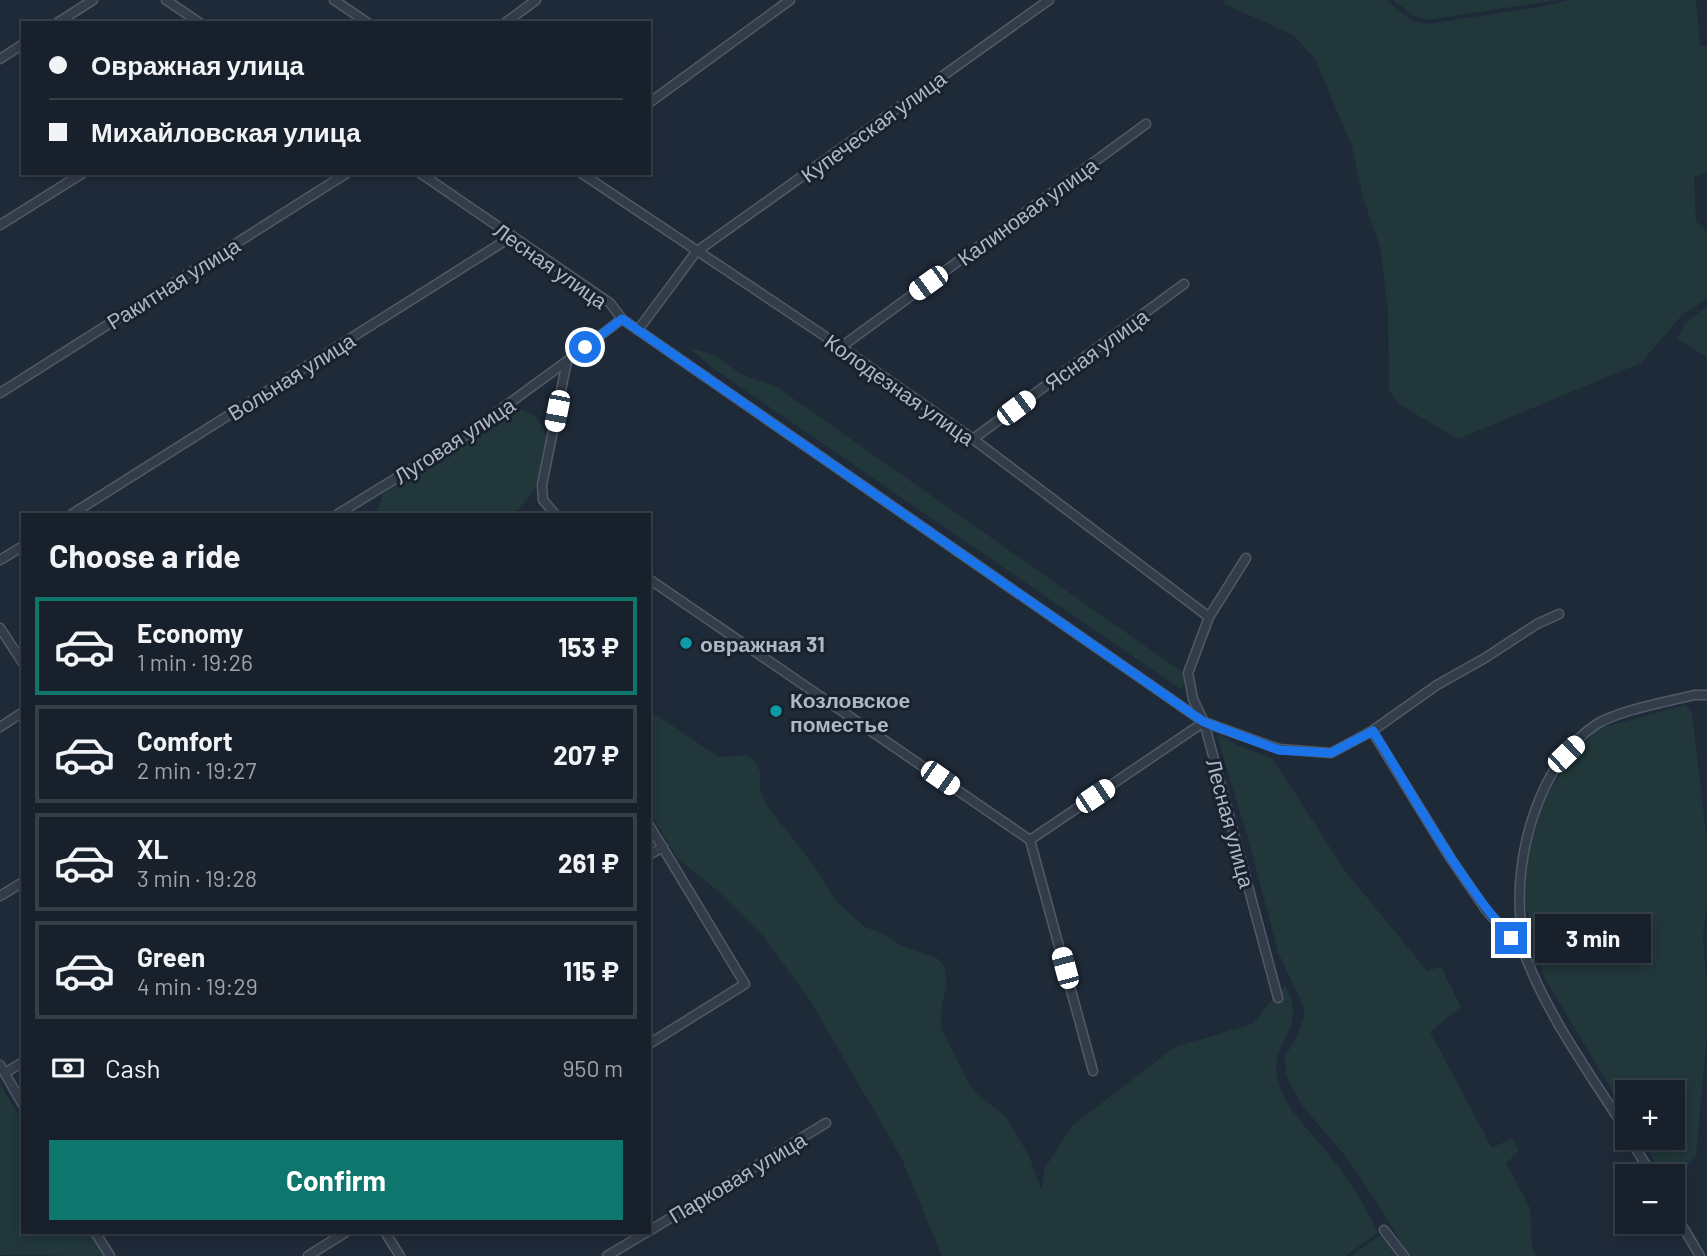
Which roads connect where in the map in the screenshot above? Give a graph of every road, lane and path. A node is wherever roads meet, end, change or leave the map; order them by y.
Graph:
1 (93, 0) edge
2 (166, 0) edge
3 (334, 0) edge
4 (537, 0) edge
5 (790, 0) edge
6 (1049, 0) edge
7 (60, 21) edge
8 (197, 21) edge
9 (365, 21) edge
10 (508, 21) edge
11 (21, 45) edge
12 (0, 59) edge
13 (651, 102) edge
14 (1146, 124) dead end
15 (80, 175) edge
16 (344, 175) edge
17 (423, 175) edge
18 (584, 175) edge
19 (0, 225) edge
20 (511, 237) junction
21 (696, 252) junction
22 (1184, 284) dead end
23 (622, 319) junction
24 (638, 330) junction
25 (841, 347) junction
26 (567, 361) junction
27 (0, 393) edge
28 (973, 439) junction
29 (74, 513) edge
30 (340, 513) edge
31 (554, 513) edge
32 (21, 547) edge
33 (1247, 558) dead end
34 (0, 560) edge
35 (651, 580) edge
36 (1559, 614) dead end
37 (1209, 617) junction
38 (0, 628) edge
39 (21, 660) edge
40 (1707, 695) edge
41 (21, 713) edge
42 (1204, 722) junction
43 (0, 727) edge
44 (1373, 731) junction
45 (651, 828) edge
46 (1030, 840) junction
47 (663, 847) junction
48 (651, 854) edge
49 (21, 883) edge
50 (0, 896) edge
51 (1524, 952) junction
52 (1278, 998) dead end
53 (651, 1043) edge
54 (21, 1063) edge
55 (3, 1069) edge
56 (1093, 1071) dead end
57 (21, 1101) edge
58 (1615, 1115) edge
59 (826, 1123) dead end
60 (651, 1229) edge
61 (1384, 1230) dead end
62 (1685, 1230) edge
63 (96, 1234) edge
64 (343, 1234) edge
65 (385, 1234) edge
66 (643, 1234) edge
67 (110, 1256) edge
68 (309, 1256) edge
69 (400, 1256) edge
70 (607, 1256) edge
71 (1404, 1256) edge
72 (1700, 1256) edge

1 - 7 street
2 - 8 street
3 - 9 street
4 - 10 street
5 - 13 street
6 - 21 street, Купеческая улица
11 - 12 street
14 - 25 street, Калиновая улица
15 - 19 street
16 - 27 street, Ракитная улица
17 - 20 street, Лесная улица
18 - 21 street, Колодезная улица
20 - 23 street, Лесная улица
20 - 29 street, Вольная улица
21 - 24 street, Купеческая улица
21 - 25 street, Колодезная улица
22 - 28 street, Ясная улица
23 - 24 street, Лесная улица
23 - 26 street, Луговая улица
24 - 42 street, Лесная улица
25 - 28 street, Колодезная улица
26 - 30 street, Луговая улица
26 - 31 street
28 - 37 street, Колодезная улица
32 - 34 street
33 - 37 street
35 - 46 street
36 - 44 street
37 - 42 street
38 - 39 street
40 - 51 street
41 - 43 street
42 - 44 street
42 - 46 street
42 - 52 street, Лесная улица
44 - 51 street
45 - 47 street
46 - 56 street
47 - 48 street
47 - 53 street
49 - 50 street
51 - 58 street
54 - 55 street
55 - 57 street
59 - 60 street, Парковая улица
61 - 71 street
62 - 72 street
63 - 67 street
64 - 68 street
65 - 69 street
66 - 70 street, Парковая улица

